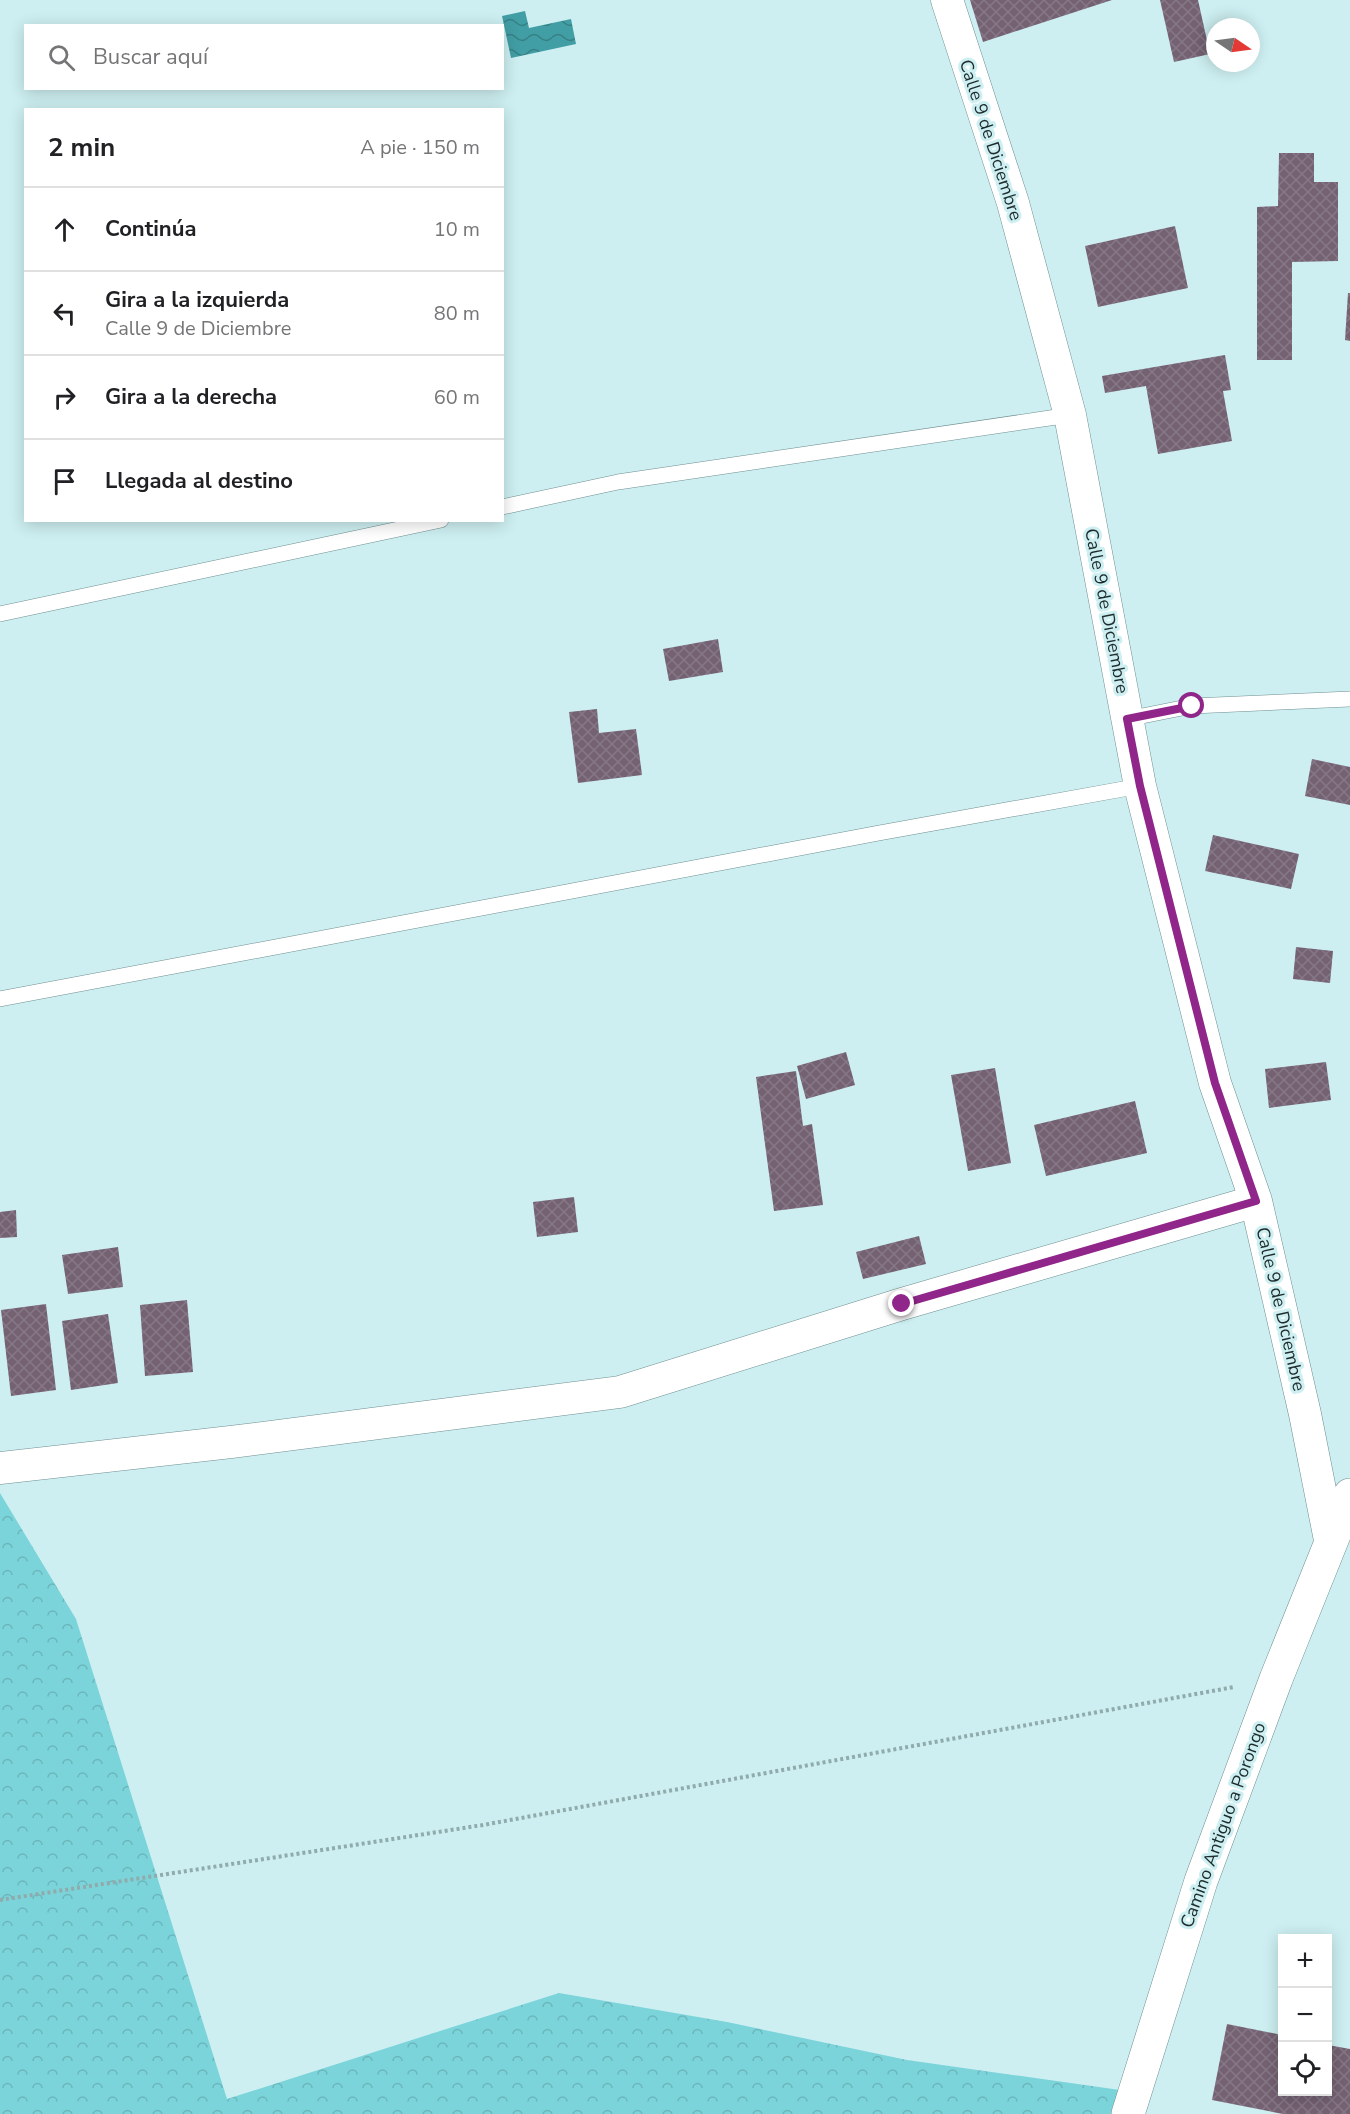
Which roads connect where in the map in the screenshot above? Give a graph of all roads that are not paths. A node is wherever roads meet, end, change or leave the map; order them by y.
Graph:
1 (947, 0) edge
2 (1070, 415) junction
3 (504, 507) edge
4 (432, 522) edge
5 (0, 614) edge
6 (1350, 699) edge
7 (1127, 719) junction
8 (1140, 786) junction
9 (0, 999) edge
10 (1256, 1201) junction
11 (0, 1468) edge
12 (1350, 1495) edge
13 (1330, 1540) junction
14 (1128, 2114) edge

1 - 2 street, Calle 9 de Diciembre
2 - 3 lane
2 - 7 street, Calle 9 de Diciembre
4 - 5 lane
6 - 7 lane
7 - 8 street, Calle 9 de Diciembre
8 - 9 lane
8 - 10 street, Calle 9 de Diciembre
10 - 11 street
10 - 13 street, Calle 9 de Diciembre
12 - 13 street, Camino Antiguo a Porongo
13 - 14 street, Camino Antiguo a Porongo

